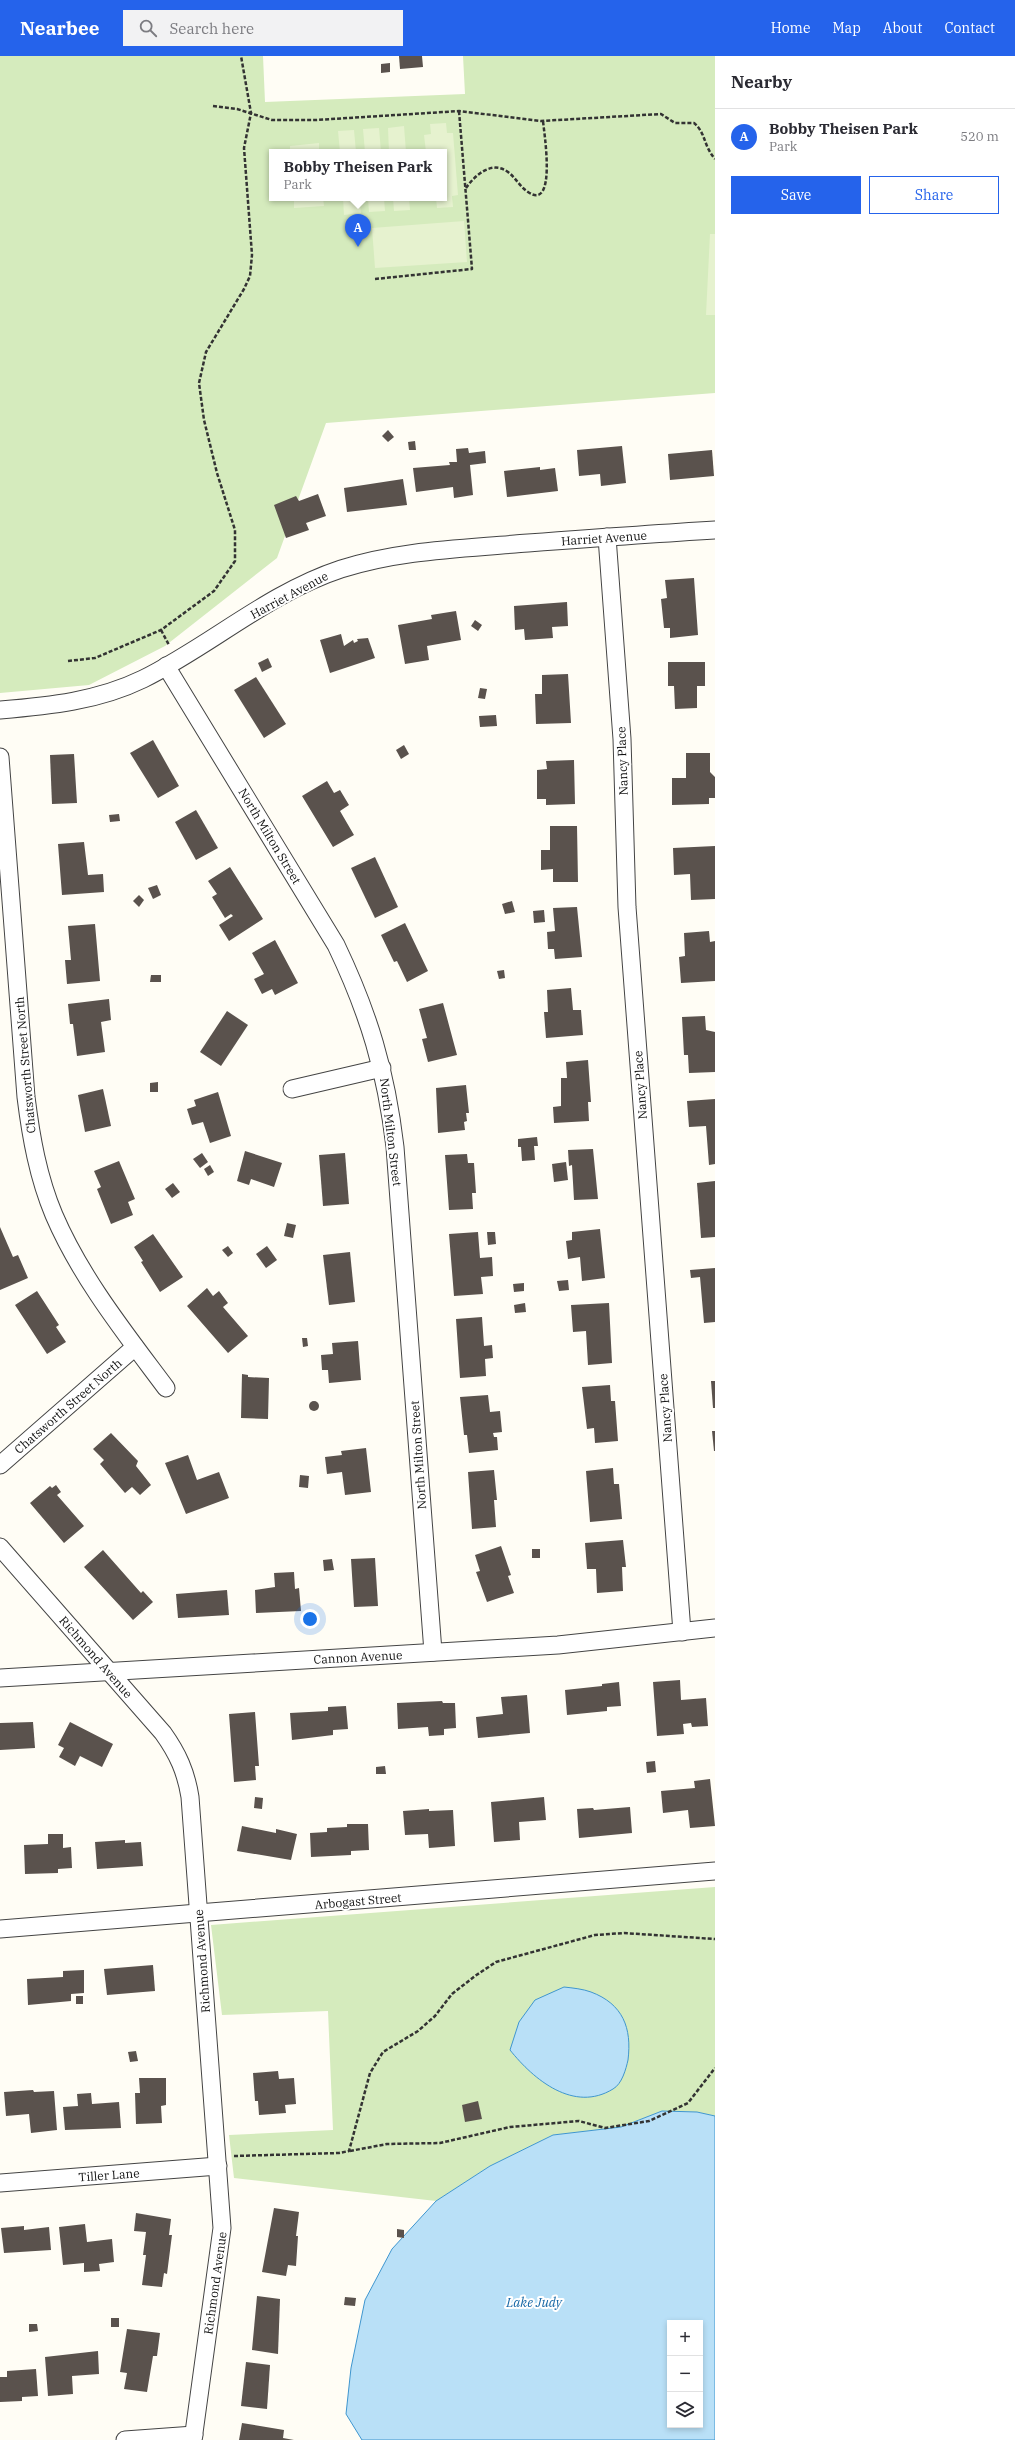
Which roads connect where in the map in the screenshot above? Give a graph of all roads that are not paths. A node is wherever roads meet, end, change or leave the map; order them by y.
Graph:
1 (715, 530) edge
2 (607, 537) junction
3 (166, 666) junction
4 (0, 710) edge
5 (0, 757) edge
6 (382, 1068) junction
7 (292, 1089) dead end
8 (136, 1347) junction
9 (166, 1388) dead end
10 (0, 1465) edge
11 (0, 1547) edge
12 (715, 1628) edge
13 (682, 1632) junction
14 (433, 1652) junction
15 (109, 1671) junction
16 (0, 1678) edge
17 (715, 1871) edge
18 (199, 1914) junction
19 (0, 1929) edge
20 (217, 2161) junction
21 (0, 2183) edge
22 (194, 2437) edge
23 (125, 2440) edge

1 - 2 street, Harriet Avenue
2 - 3 street, Harriet Avenue
2 - 13 street, Nancy Place
3 - 4 street, Harriet Avenue
3 - 6 street, North Milton Street
5 - 8 street, Chatsworth Street North
6 - 7 street
6 - 14 street, North Milton Street
8 - 9 street, Chatsworth Street North
8 - 10 street, Chatsworth Street North
11 - 15 street, Richmond Avenue
12 - 13 street, Cannon Avenue
13 - 14 street, Cannon Avenue
14 - 15 street, Cannon Avenue
15 - 16 street, Cannon Avenue
15 - 18 street, Richmond Avenue
17 - 18 street, Arbogast Street
18 - 19 street, Arbogast Street
18 - 20 street, Richmond Avenue
20 - 21 street, Tiller Lane
20 - 22 street, Richmond Avenue
22 - 23 street

